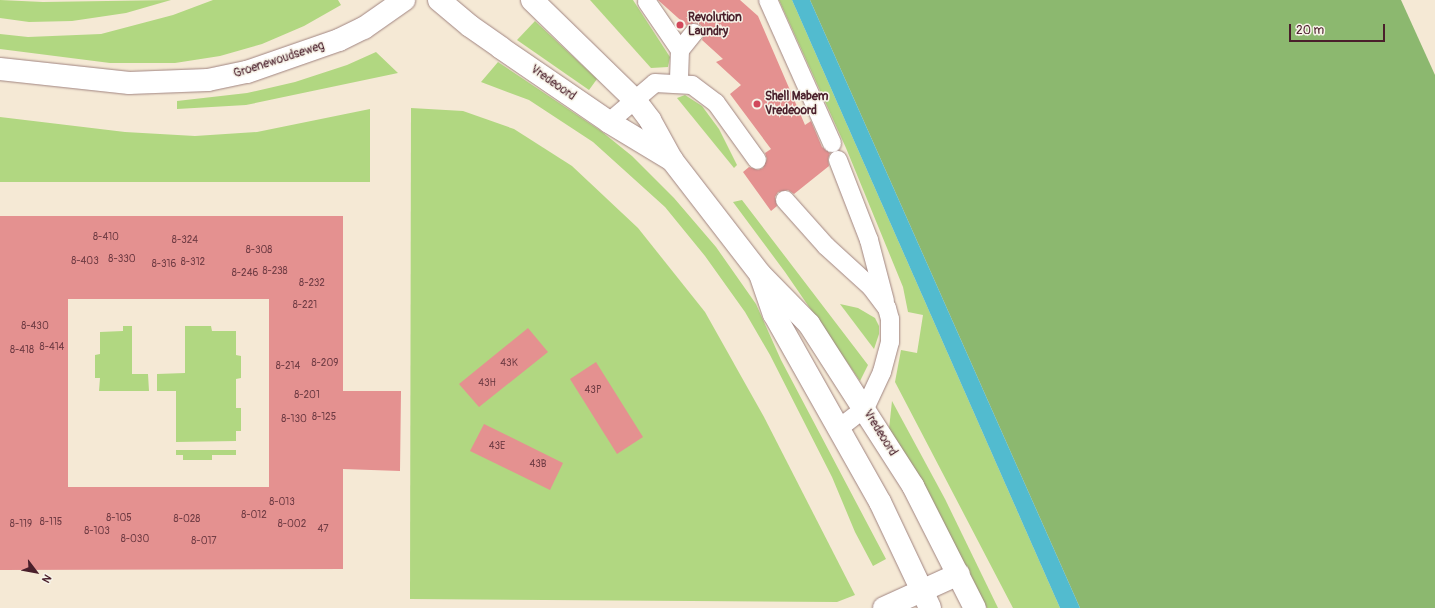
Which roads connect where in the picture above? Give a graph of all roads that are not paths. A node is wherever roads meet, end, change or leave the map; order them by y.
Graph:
1 (404, 0) edge
2 (439, 0) edge
3 (532, 0) edge
4 (768, 0) edge
5 (648, 2) dead end
6 (694, 33) dead end
7 (680, 50) junction
8 (0, 69) edge
9 (679, 83) junction
10 (634, 100) junction
11 (609, 122) junction
12 (672, 160) junction
13 (757, 160) dead end
14 (786, 200) dead end
15 (760, 274) junction
16 (887, 308) junction
17 (865, 408) junction
18 (838, 429) junction
19 (959, 574) junction
20 (926, 600) edge
21 (884, 608) edge
22 (975, 608) edge

1 - 8 street, Groenewoudseweg
2 - 11 street, Vredeoord
3 - 10 street, Vredeoord
4 - 16 lane
5 - 7 lane
6 - 7 lane
7 - 9 lane
9 - 10 lane
9 - 13 lane
10 - 11 lane
10 - 12 street, Vredeoord
11 - 12 street, Vredeoord
12 - 15 street, Vredeoord
14 - 16 lane
15 - 17 street, Vredeoord
15 - 18 street, Vredeoord
16 - 17 lane
17 - 18 lane
17 - 19 street, Vredeoord
18 - 20 street, Vredeoord
19 - 20 street
19 - 22 street, Vredeoord
20 - 21 street

